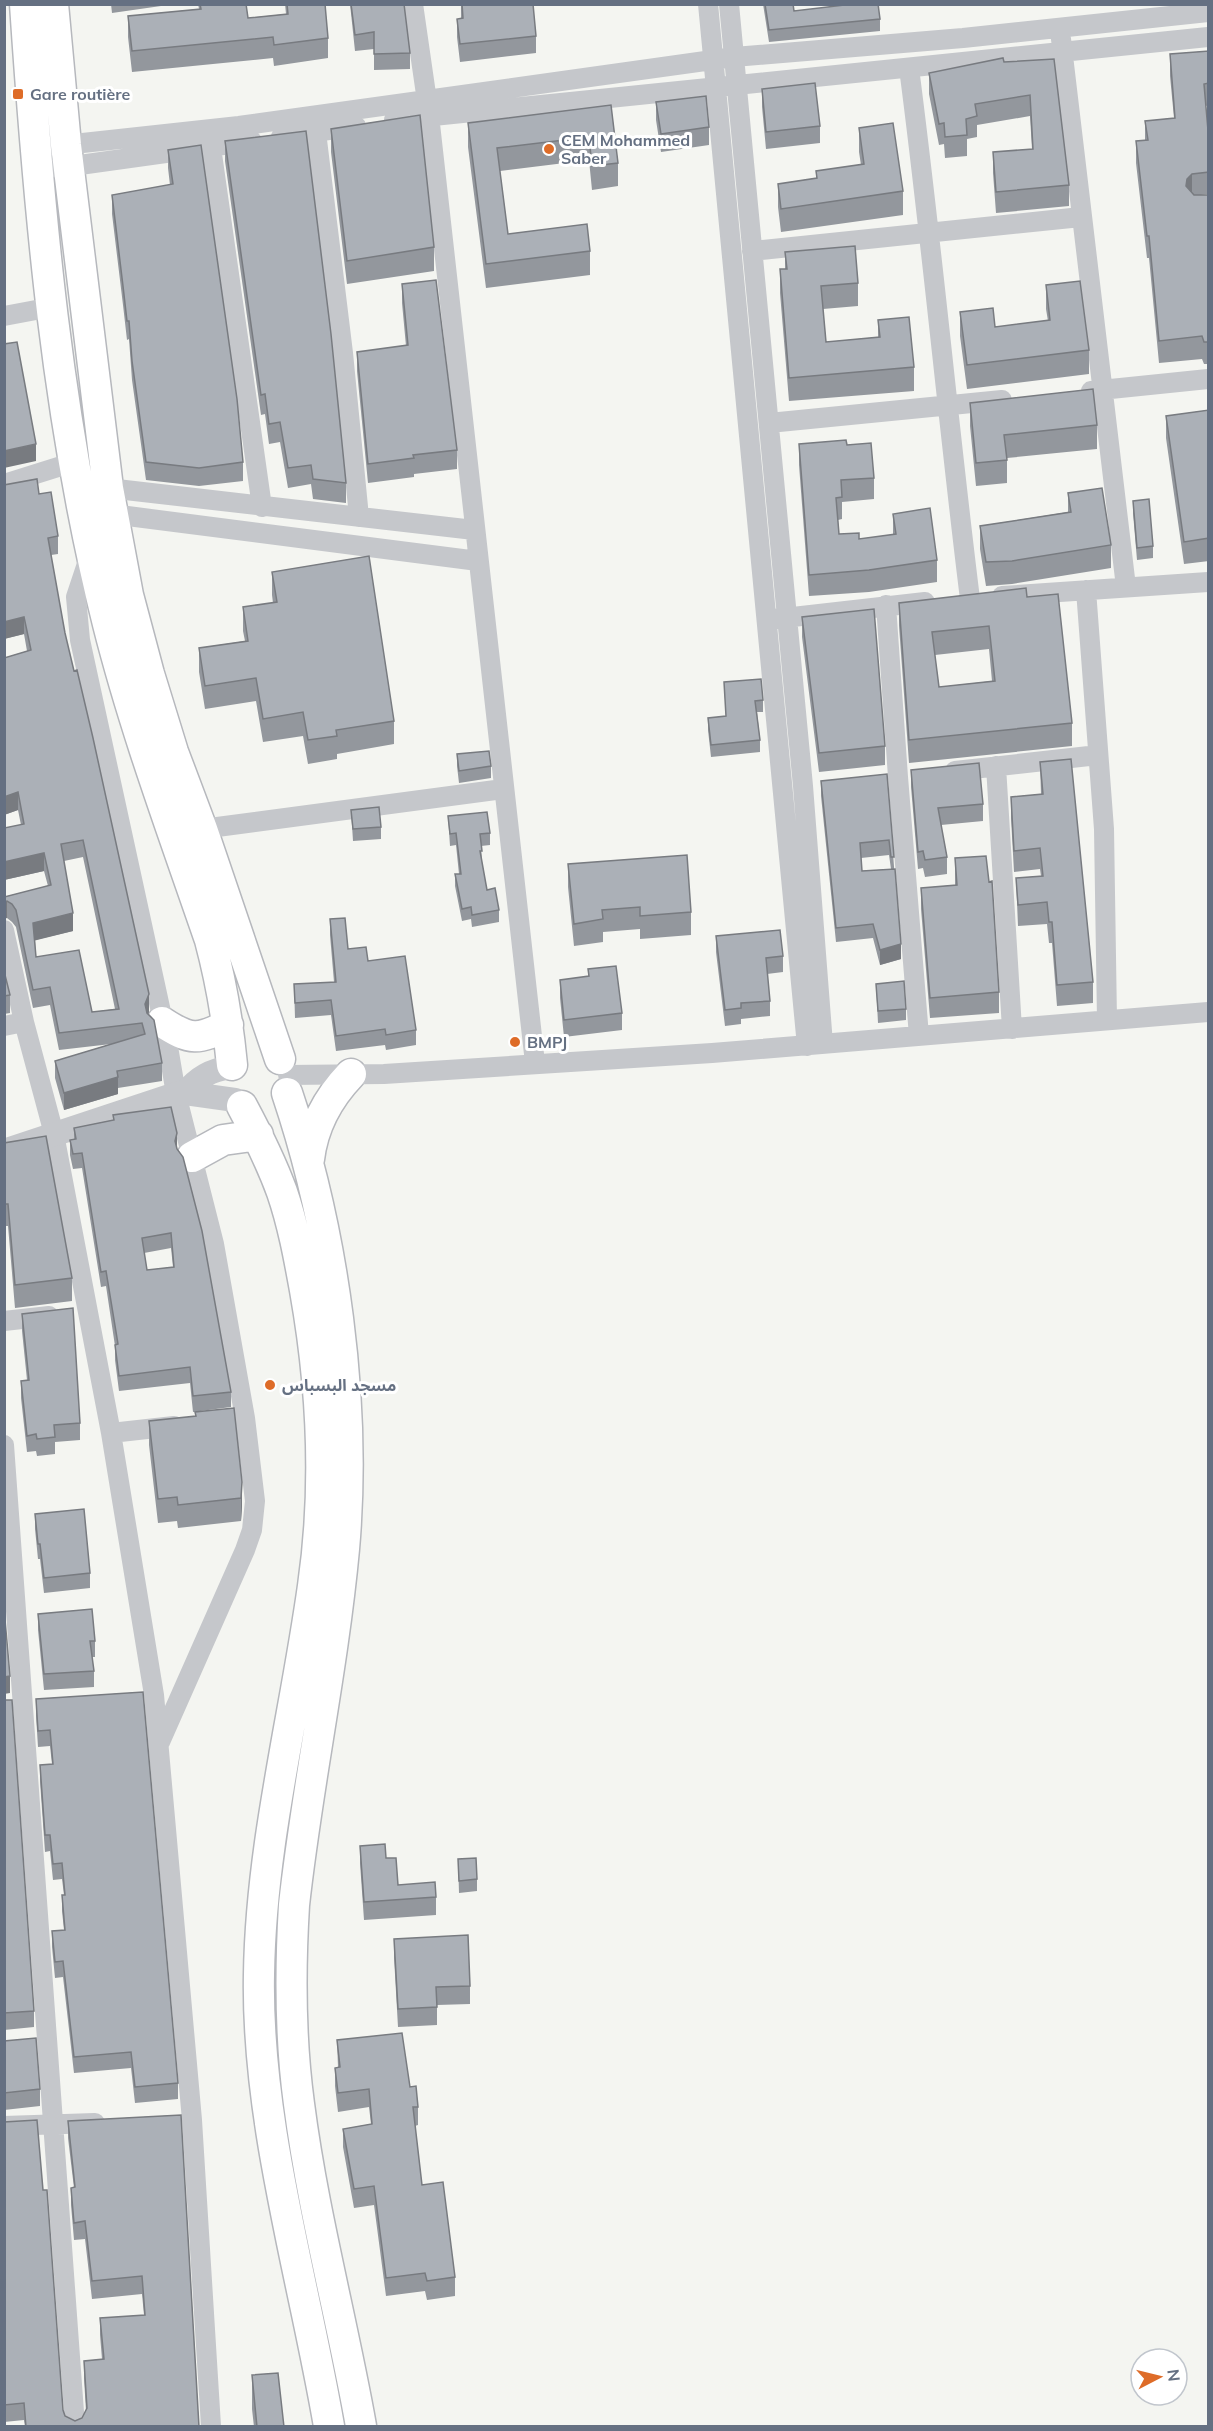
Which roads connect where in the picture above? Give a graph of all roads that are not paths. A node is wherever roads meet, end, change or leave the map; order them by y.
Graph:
1 (25, 4) edge
2 (53, 4) edge
3 (413, 4) edge
4 (708, 4) edge
5 (729, 4) edge
6 (1209, 12) edge
7 (1060, 27) junction
8 (1209, 37) edge
9 (1062, 52) junction
10 (734, 57) junction
11 (713, 60) junction
12 (909, 68) junction
13 (736, 85) junction
14 (716, 87) junction
15 (427, 107) junction
16 (316, 132) junction
17 (211, 147) junction
18 (68, 156) junction
19 (38, 158) junction
20 (1081, 217) junction
21 (930, 232) junction
22 (752, 251) junction
23 (744, 273) junction
24 (52, 307) junction
25 (4, 316) edge
26 (1209, 379) edge
27 (1101, 390) junction
28 (1077, 392) edge
29 (1018, 398) edge
30 (946, 405) junction
31 (769, 423) junction
32 (74, 462) junction
33 (4, 484) edge
34 (110, 501) junction
35 (262, 507) junction
36 (315, 513) junction
37 (359, 517) junction
38 (474, 530) junction
39 (314, 539) junction
40 (92, 549) junction
41 (478, 561) junction
42 (1209, 582) edge
43 (1126, 587) junction
44 (1086, 590) junction
45 (970, 599) junction
46 (886, 605) junction
47 (777, 618) junction
48 (1098, 755) junction
49 (996, 766) junction
50 (941, 772) edge
51 (920, 775) edge
52 (888, 778) junction
53 (825, 784) edge
54 (803, 786) junction
55 (503, 789) junction
56 (202, 829) junction
57 (4, 930) edge
58 (1209, 1012) edge
59 (1107, 1020) junction
60 (162, 1022) junction
61 (14, 1024) edge
62 (228, 1025) junction
63 (1012, 1029) junction
64 (919, 1036) junction
65 (815, 1045) junction
66 (535, 1063) junction
67 (232, 1066) junction
68 (351, 1074) junction
69 (285, 1075) junction
70 (180, 1094) junction
71 (238, 1103) junction
72 (54, 1134) junction
73 (258, 1135) junction
74 (4, 1151) edge
75 (192, 1157) junction
76 (308, 1162) junction
77 (87, 1311) junction
78 (4, 1321) edge
79 (245, 1418) junction
80 (223, 1421) edge
81 (189, 1424) edge
82 (111, 1433) junction
83 (4, 1445) edge
84 (154, 1695) junction
85 (130, 1696) edge
86 (47, 1702) edge
87 (14, 1704) edge
88 (159, 1745) junction
89 (192, 2120) junction
90 (169, 2121) edge
91 (110, 2122) edge
92 (52, 2124) junction
93 (4, 2126) edge
94 (75, 2427) edge
95 (211, 2427) edge
96 (329, 2427) edge
97 (361, 2427) edge

1 - 19 main road
2 - 18 main road
3 - 15 street
4 - 11 street
5 - 10 street
6 - 7 street
7 - 9 street
7 - 10 street
8 - 9 street
9 - 12 street
9 - 20 street
10 - 11 street
10 - 13 street
11 - 14 street
11 - 15 street
12 - 13 street
12 - 21 street
13 - 14 street
13 - 22 street
14 - 15 street
14 - 23 street
15 - 16 street
15 - 18 street
15 - 38 street
16 - 17 street
16 - 37 street
17 - 18 street
17 - 35 street
18 - 19 street
18 - 34 main road
19 - 24 main road
20 - 21 street
20 - 27 street
21 - 22 street
21 - 30 street
22 - 23 street
23 - 31 street
23 - 47 street
24 - 25 street
24 - 32 main road
26 - 27 street
27 - 28 street
27 - 43 street
29 - 30 street
30 - 31 street
30 - 45 street
31 - 47 street
32 - 33 street
32 - 40 main road
34 - 35 street
34 - 39 street
34 - 56 main road
35 - 36 street
36 - 37 street
36 - 39 street
37 - 38 street
38 - 41 street
39 - 41 street
40 - 60 street
40 - 62 main road
41 - 55 street
42 - 43 street
43 - 44 street
44 - 45 street
44 - 48 street
45 - 46 street
46 - 47 street
46 - 52 street
47 - 54 street
47 - 65 street
48 - 49 street
48 - 59 street
49 - 50 street
49 - 63 street
51 - 52 street
52 - 64 street
53 - 54 street
54 - 65 street
55 - 56 street
55 - 66 street
56 - 69 main road
57 - 61 street
58 - 59 street
59 - 63 street
60 - 62 main road
60 - 70 street
61 - 72 street
62 - 67 main road
63 - 64 street
64 - 65 street
65 - 66 street
66 - 68 street
67 - 69 main road
67 - 70 street
67 - 71 main road
68 - 69 street
68 - 76 main road
69 - 71 main road
69 - 76 main road
70 - 71 street
70 - 72 street
70 - 75 street
71 - 73 main road
72 - 74 street
72 - 77 street
73 - 75 main road
73 - 96 main road
75 - 79 street
76 - 97 main road
77 - 78 street
77 - 82 street
79 - 80 street
79 - 88 street
81 - 82 street
82 - 84 street
83 - 87 street
84 - 85 street
84 - 88 street
86 - 87 street
87 - 92 street
88 - 89 street
89 - 90 street
89 - 95 street
91 - 92 street
92 - 93 street
92 - 94 street

